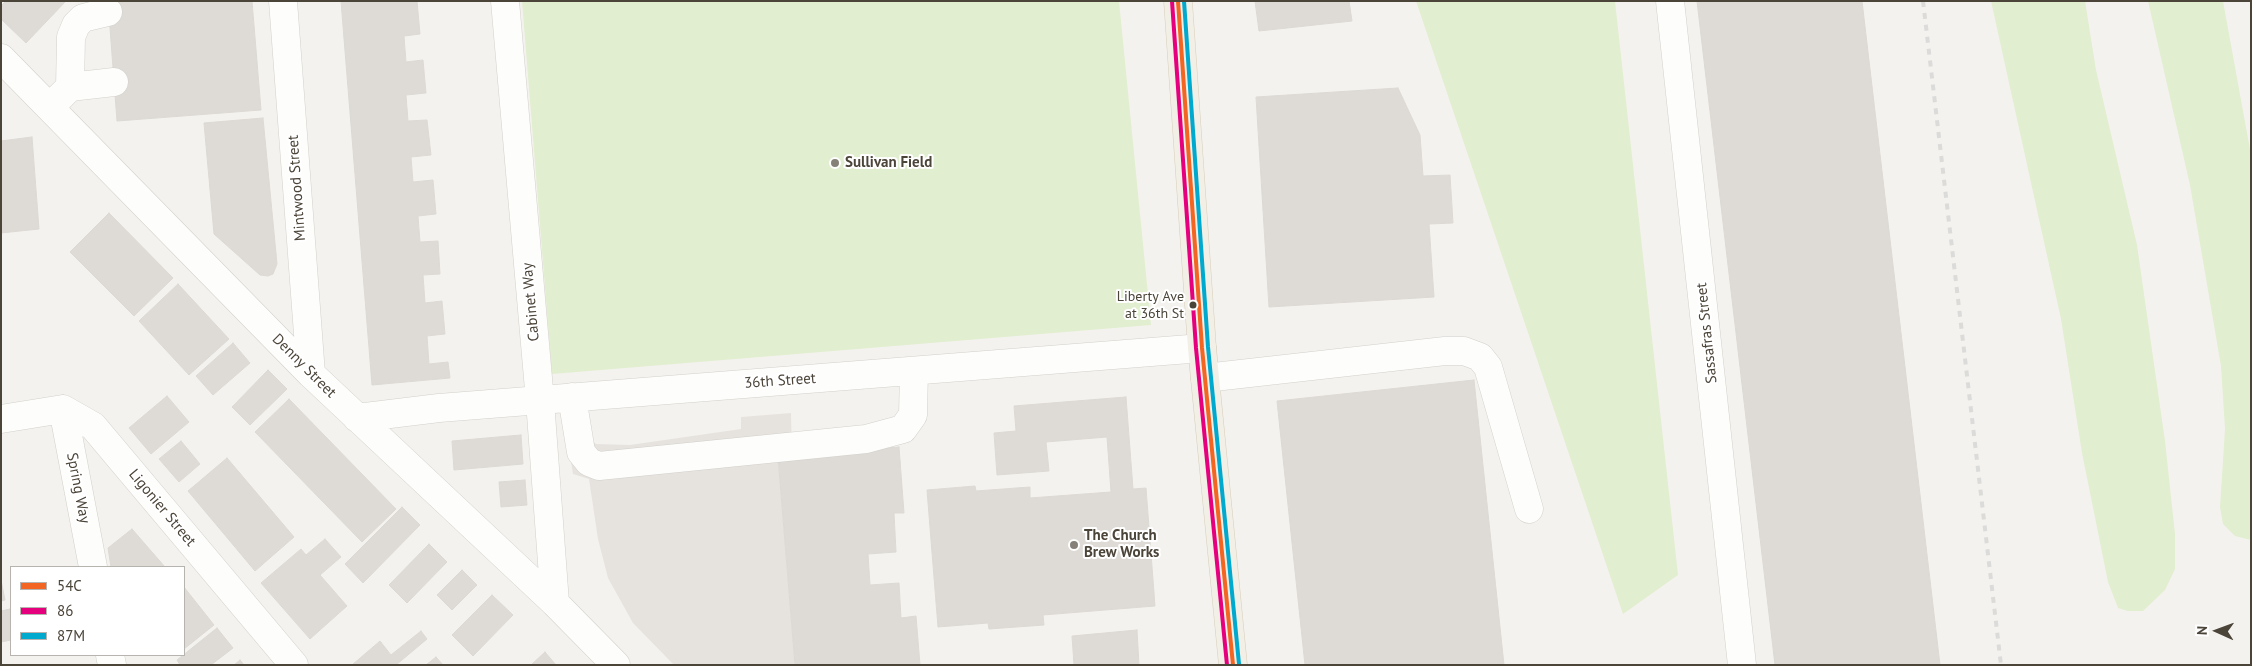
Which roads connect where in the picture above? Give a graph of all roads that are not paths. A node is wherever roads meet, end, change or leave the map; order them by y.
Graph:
1 (283, 1) edge
2 (505, 1) edge
3 (1178, 1) edge
4 (1670, 1) edge
5 (108, 12) dead end
6 (1, 58) edge
7 (114, 82) dead end
8 (70, 87) junction
9 (50, 108) junction
10 (1202, 348) junction
11 (914, 371) junction
12 (310, 374) junction
13 (1205, 378) junction
14 (572, 397) junction
15 (540, 401) junction
16 (63, 409) junction
17 (358, 418) junction
18 (1, 419) edge
19 (1529, 509) dead end
20 (93, 566) edge
21 (555, 603) junction
22 (294, 665) edge
23 (616, 665) edge
24 (1233, 665) edge
25 (1742, 665) edge

1 - 12 street, Mintwood Street
2 - 15 street, Cabinet Way
3 - 10 main road
4 - 25 street, Sassafras Street
5 - 8 street
6 - 9 street, Denny Street
7 - 8 street
8 - 9 street
9 - 12 street, Denny Street
10 - 11 street, 36th Street
10 - 13 main road
11 - 14 street, 36th Street
11 - 14 street
12 - 17 street, Denny Street
13 - 19 street
13 - 24 main road
14 - 15 street, 36th Street
15 - 17 street, 36th Street
15 - 21 street, Cabinet Way
16 - 18 street
16 - 20 street, Spring Way
16 - 22 street, Ligonier Street
17 - 21 street, Denny Street
21 - 23 street, Denny Street

